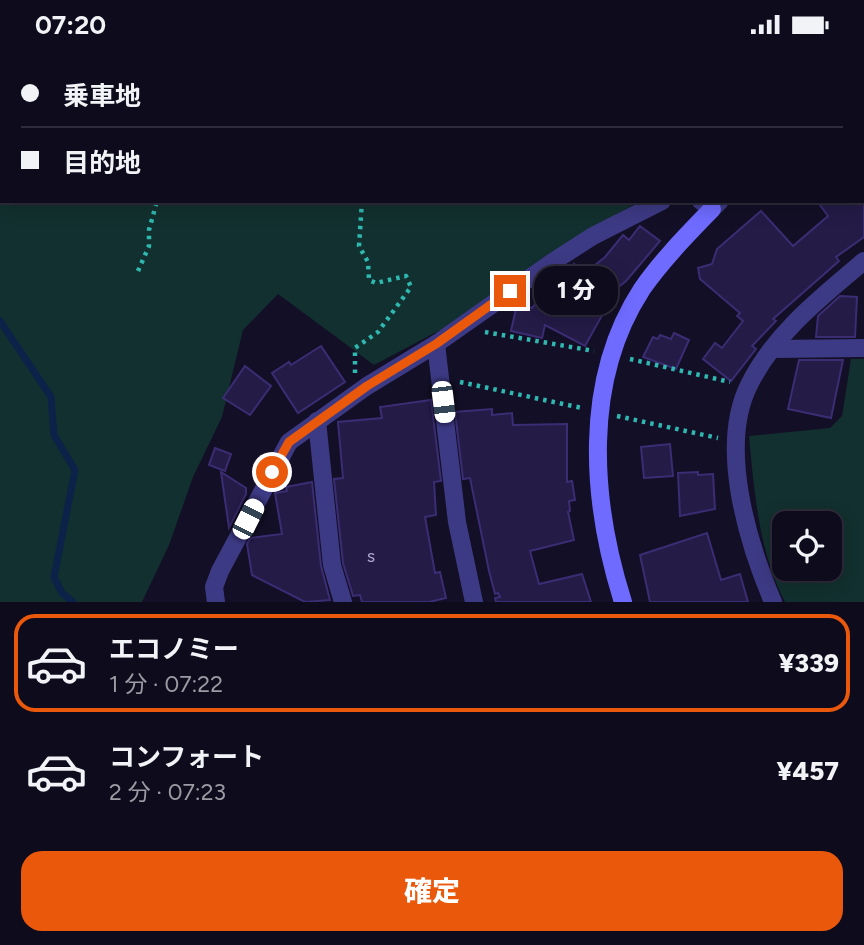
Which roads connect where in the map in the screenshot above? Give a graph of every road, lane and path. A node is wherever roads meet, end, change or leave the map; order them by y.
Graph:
1 (156, 203) edge
2 (362, 203) edge
3 (658, 203) edge
4 (711, 204) edge
5 (864, 261) edge
6 (138, 271) dead end
7 (436, 344) junction
8 (864, 348) edge
9 (772, 349) junction
10 (354, 380) dead end
11 (317, 421) junction
12 (216, 602) edge
13 (343, 602) edge
14 (474, 602) edge
15 (623, 602) edge
16 (773, 602) edge

1 - 6 path
2 - 10 path
3 - 7 street
4 - 15 street
5 - 9 street
7 - 11 street
7 - 14 street
8 - 9 street
9 - 16 street
11 - 12 street
11 - 13 street

